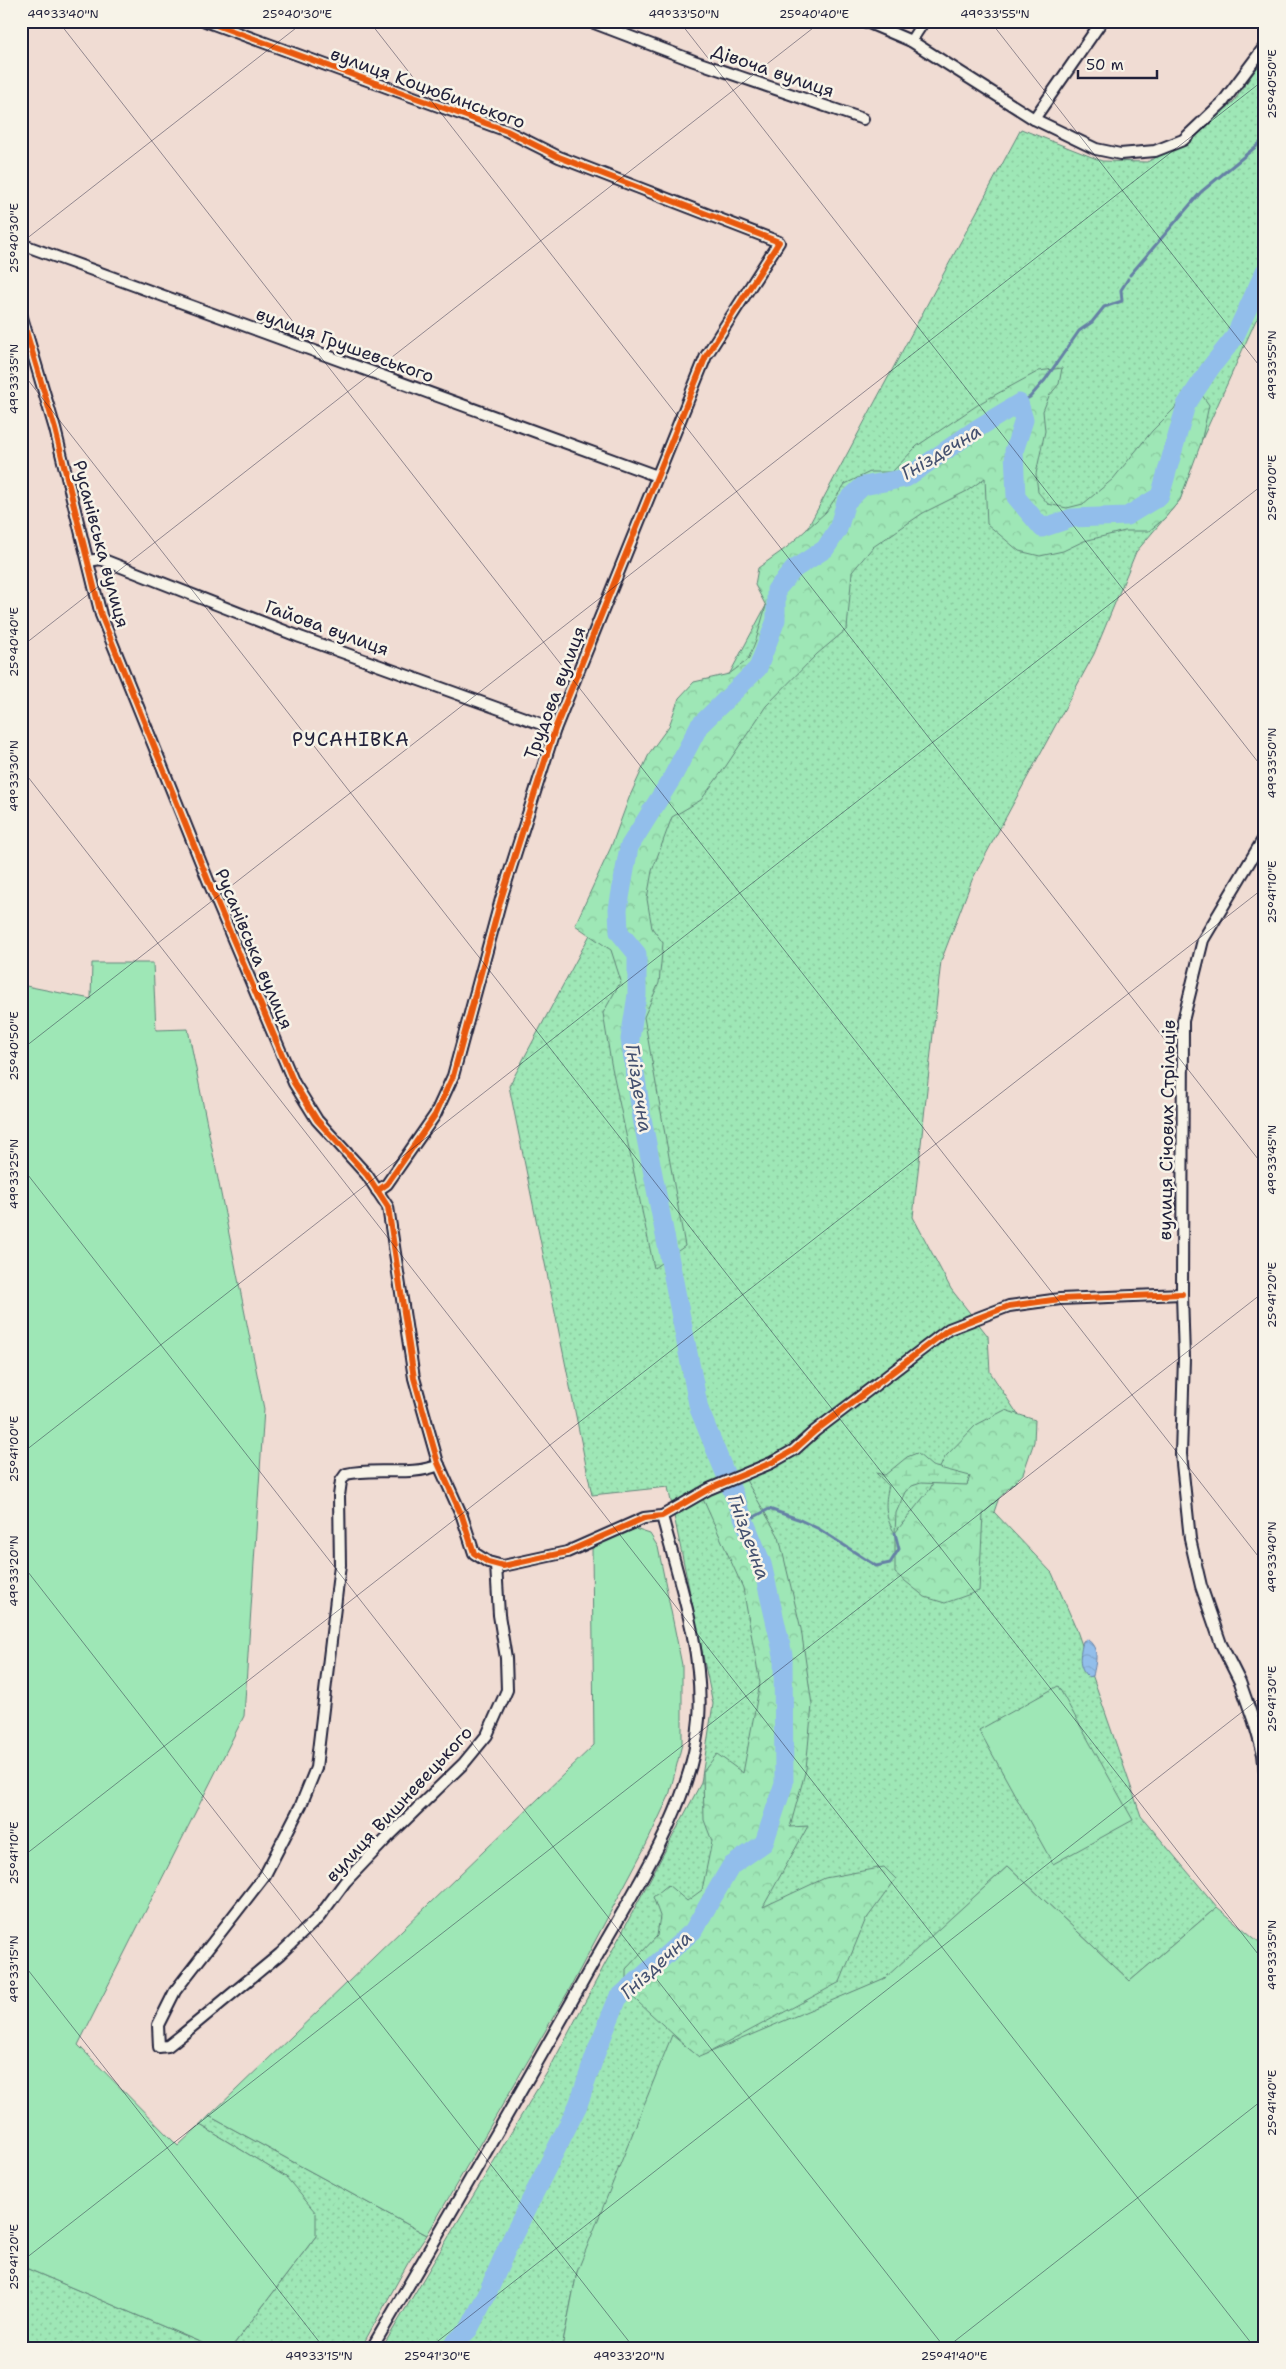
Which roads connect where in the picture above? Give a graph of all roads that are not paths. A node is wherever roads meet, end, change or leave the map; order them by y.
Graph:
1 (205, 21) edge
2 (589, 21) edge
3 (864, 21) edge
4 (924, 21) edge
5 (1102, 21) edge
6 (911, 40) junction
7 (1265, 46) edge
8 (863, 119) dead end
9 (1034, 119) junction
10 (779, 242) joint
11 (21, 244) edge
12 (21, 314) edge
13 (657, 476) junction
14 (88, 561) junction
15 (555, 729) junction
16 (1265, 836) edge
17 (377, 1191) junction
18 (1182, 1294) junction
19 (439, 1465) junction
20 (662, 1516) junction
21 (496, 1564) junction
22 (1265, 1773) edge
23 (372, 2348) edge

1 - 10 street, вулиця Коцюбинського
2 - 8 street, Дівоча вулиця
3 - 6 street
4 - 6 street
5 - 9 street
6 - 9 street
7 - 9 street
10 - 13 street, Трудова вулиця
11 - 13 street, вулиця Грушевського
12 - 14 street, Русанівська вулиця
13 - 15 street, Трудова вулиця
14 - 15 street, Гайова вулиця
14 - 17 street, Русанівська вулиця
15 - 17 street, Трудова вулиця
16 - 18 street, вулиця Січових Стрільців
17 - 19 street, Русанівська вулиця
18 - 20 street
18 - 22 street, вулиця Січових Стрільців
19 - 21 street, Русанівська вулиця
19 - 21 street, вулиця Вишневецького
20 - 21 street
20 - 23 street

